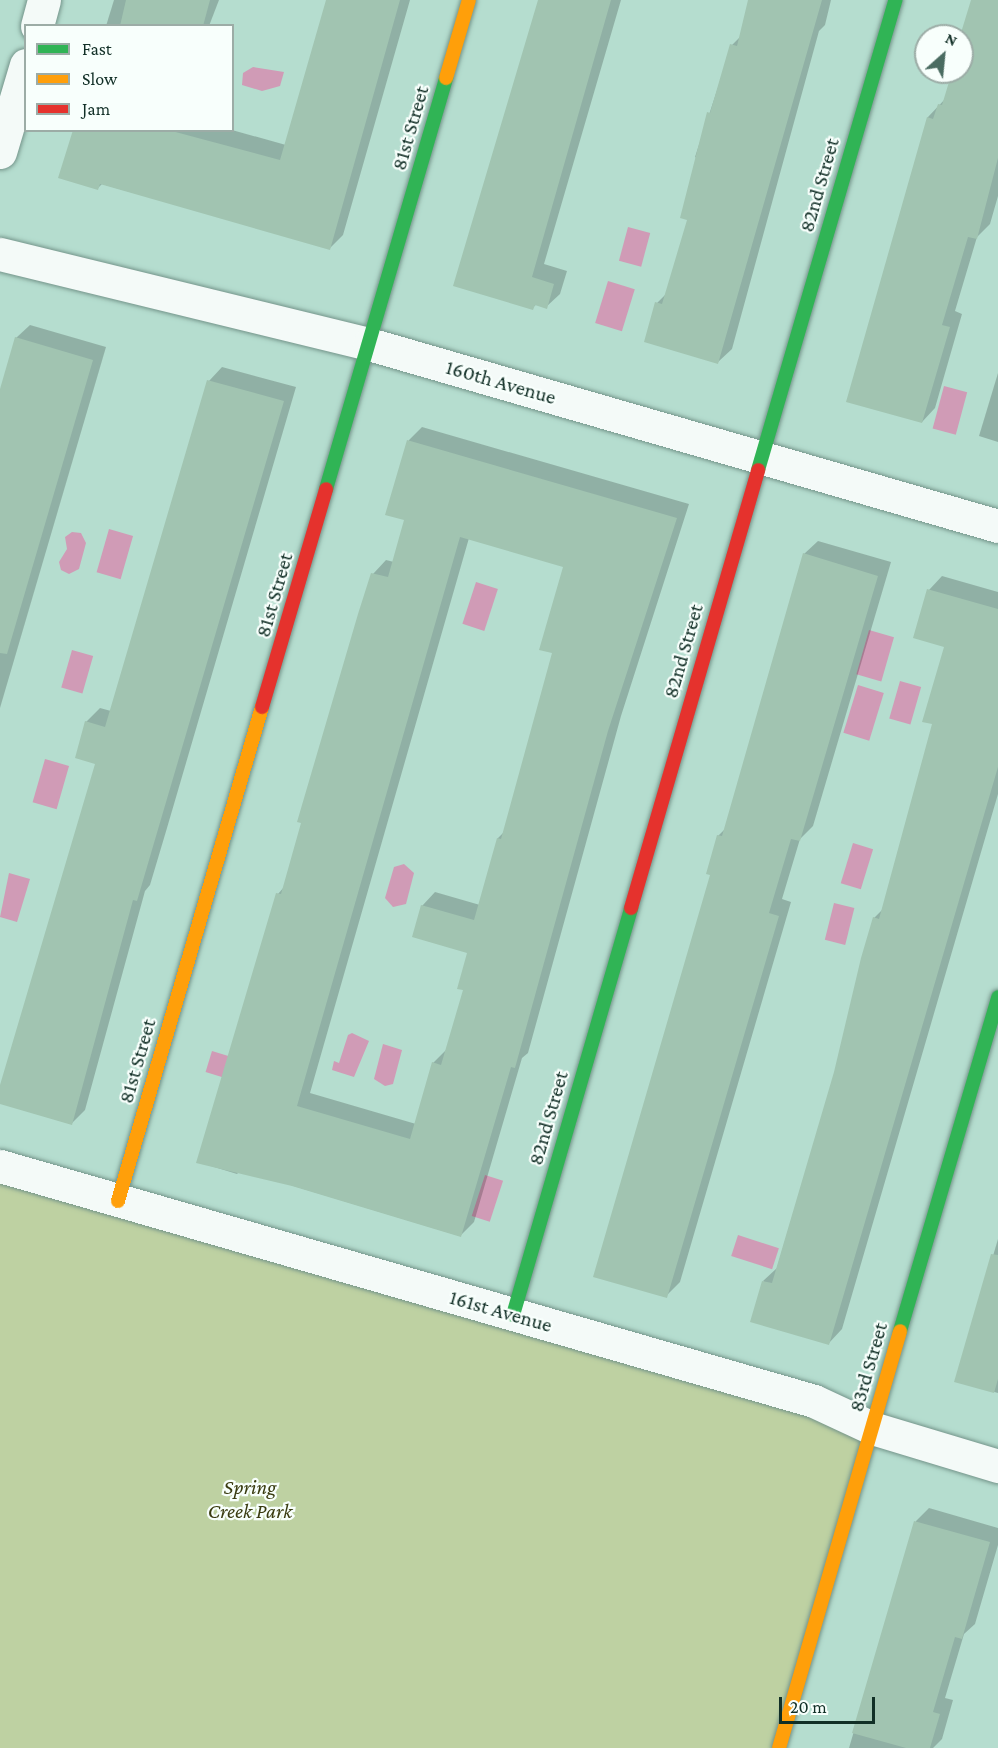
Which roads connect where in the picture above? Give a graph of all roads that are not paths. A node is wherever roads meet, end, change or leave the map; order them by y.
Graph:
1 (44, 0) edge
2 (470, 0) edge
3 (895, 0) edge
4 (38, 24) edge
5 (24, 72) edge
6 (0, 152) edge
7 (0, 254) edge
8 (369, 344) junction
9 (761, 457) junction
10 (998, 526) edge
11 (998, 997) edge
12 (0, 1166) edge
13 (118, 1201) junction
14 (513, 1315) junction
15 (872, 1428) junction
16 (998, 1466) edge
17 (779, 1748) edge

1 - 4 street
2 - 8 street, 81st Street
3 - 9 street, 82nd Street
5 - 6 street
7 - 8 street, 160th Avenue
8 - 9 street, 160th Avenue
8 - 13 street, 81st Street
9 - 10 street, 160th Avenue
9 - 14 street, 82nd Street
11 - 15 street, 83rd Street
12 - 13 street, 161st Avenue
13 - 14 street, 161st Avenue
14 - 15 street, 161st Avenue
15 - 16 street, 161st Avenue
15 - 17 street, 83rd Street

